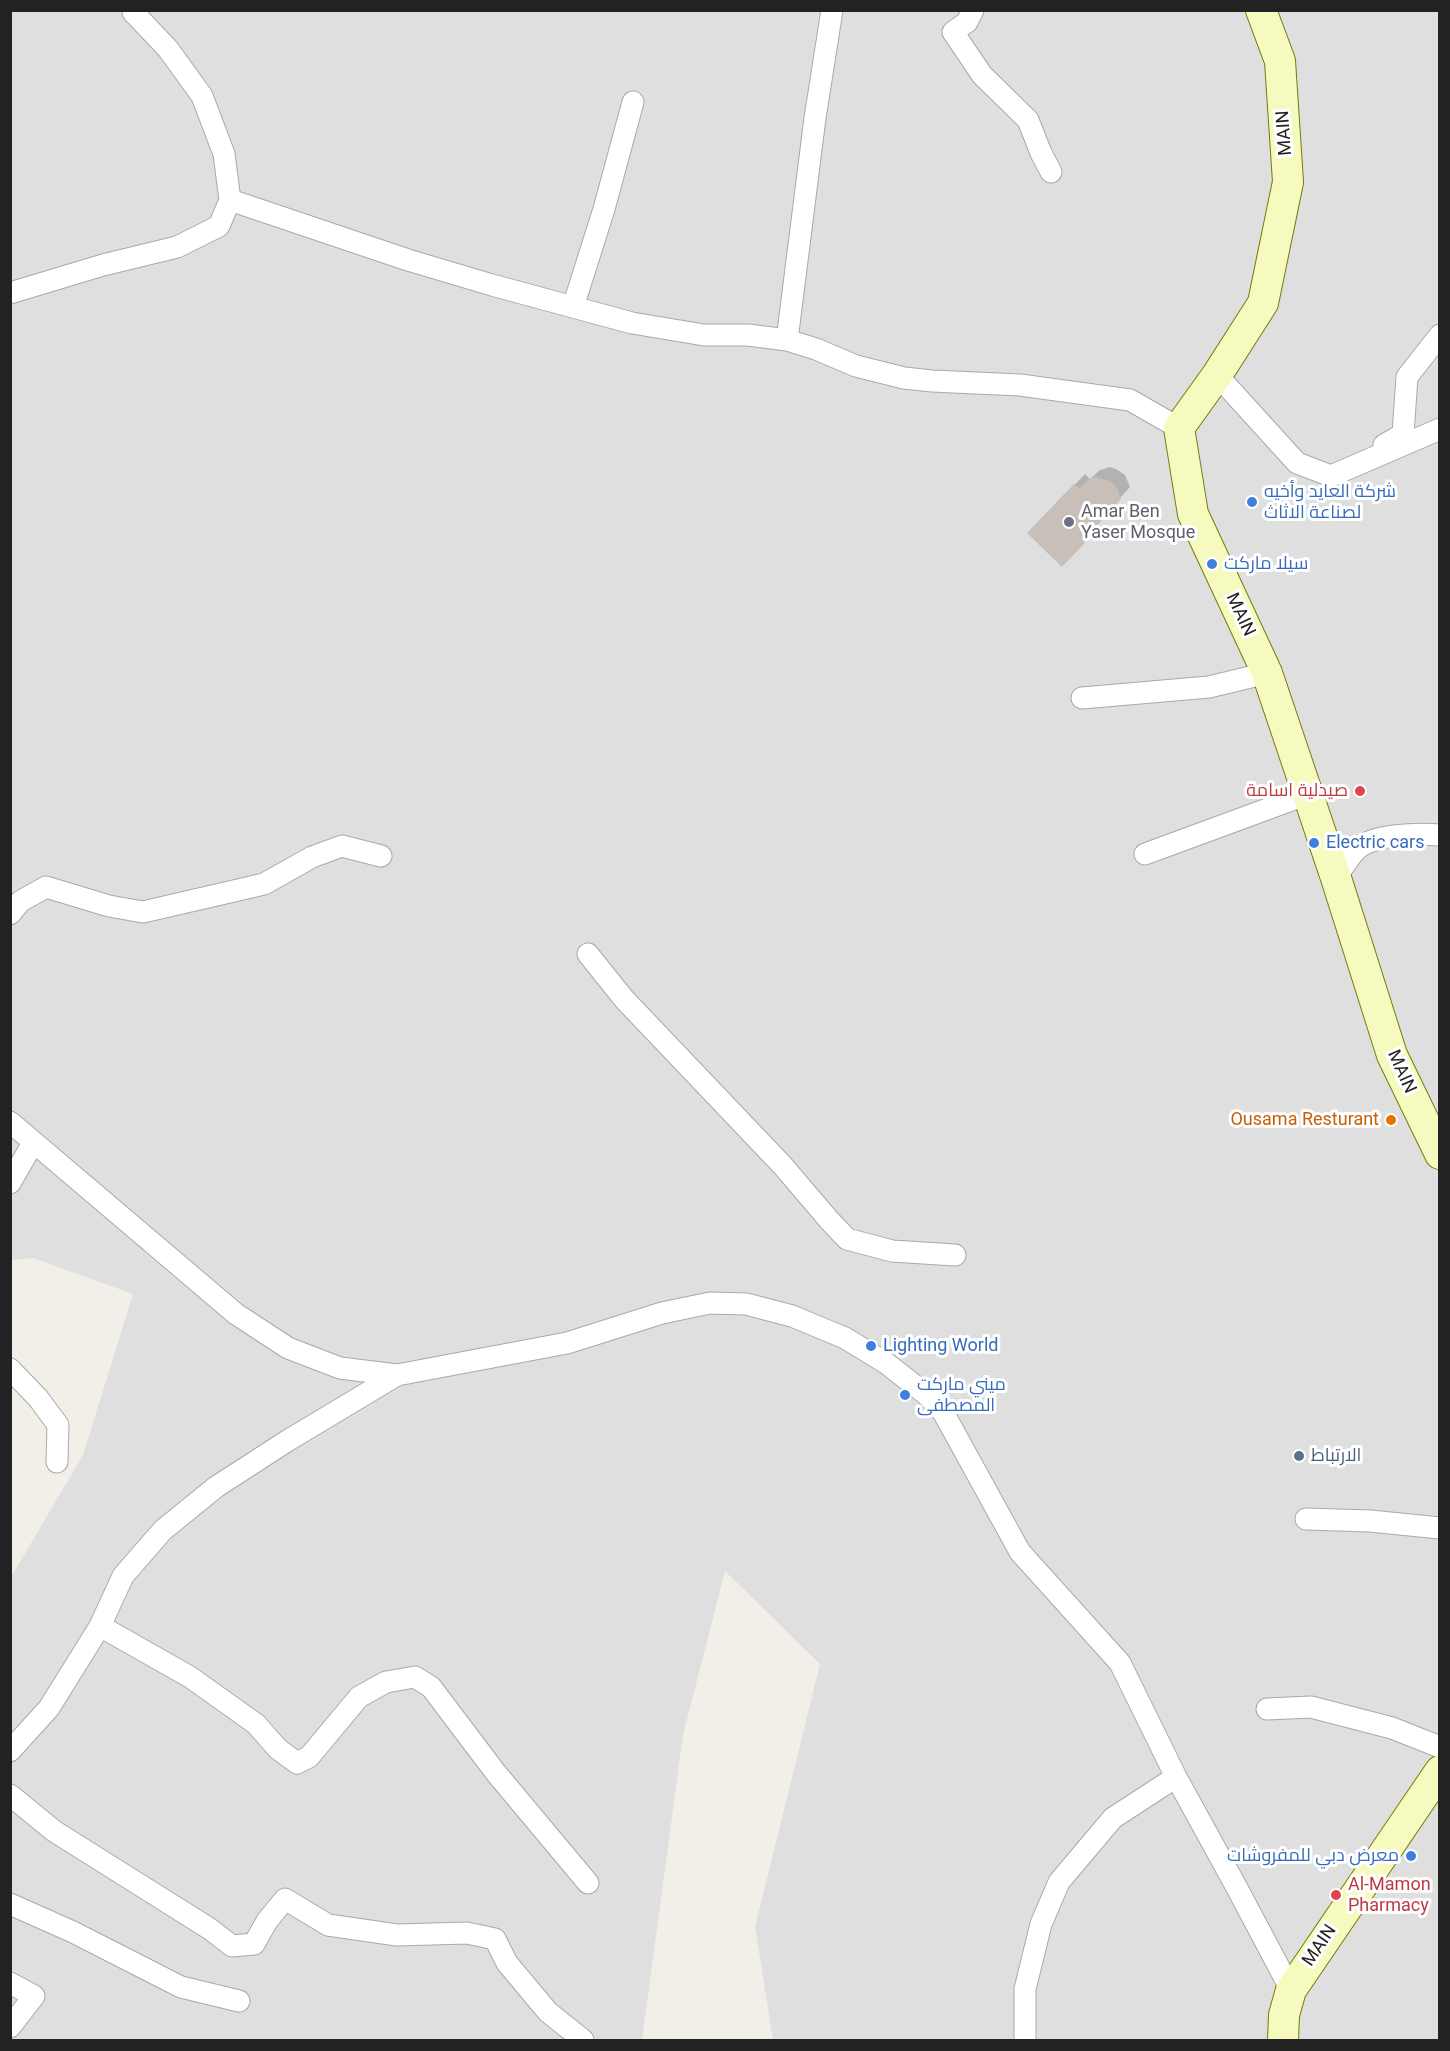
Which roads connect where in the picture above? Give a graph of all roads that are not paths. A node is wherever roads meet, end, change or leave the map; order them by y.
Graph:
1 (832, 10) edge
2 (973, 10) edge
3 (1261, 10) edge
4 (133, 12) edge
5 (633, 102) dead end
6 (1051, 172) dead end
7 (230, 200) junction
8 (10, 293) edge
9 (573, 307) junction
10 (1440, 335) edge
11 (787, 340) junction
12 (1216, 375) junction
13 (1179, 428) junction
14 (1440, 429) edge
15 (1332, 476) junction
16 (1267, 673) junction
17 (1082, 699) dead end
18 (1308, 794) junction
19 (1440, 835) edge
20 (1145, 854) dead end
21 (381, 856) dead end
22 (1336, 878) junction
23 (10, 914) edge
24 (588, 954) dead end
25 (10, 1122) edge
26 (33, 1143) junction
27 (1440, 1154) edge
28 (10, 1183) edge
29 (955, 1255) dead end
30 (10, 1369) edge
31 (398, 1375) junction
32 (57, 1462) dead end
33 (1306, 1519) dead end
34 (1440, 1528) edge
35 (100, 1626) junction
36 (1267, 1709) dead end
37 (1440, 1747) edge
38 (10, 1751) edge
39 (1440, 1771) edge
40 (1176, 1777) junction
41 (10, 1795) edge
42 (588, 1883) dead end
43 (10, 1904) edge
44 (10, 1983) edge
45 (1290, 1990) junction
46 (239, 2001) dead end
47 (10, 2027) edge
48 (583, 2040) edge
49 (1025, 2040) edge
50 (1283, 2040) edge

1 - 11 street
2 - 6 street
3 - 12 main road, MAIN
4 - 7 street
5 - 9 street
7 - 8 street
7 - 9 street
9 - 11 street
10 - 15 street
11 - 13 street
12 - 13 main road, MAIN
12 - 15 street
13 - 16 main road, MAIN
14 - 15 street
16 - 17 street
16 - 18 main road, MAIN
18 - 20 street
18 - 22 main road, MAIN
19 - 22 street
21 - 23 street
22 - 27 main road, MAIN
24 - 29 street
25 - 26 street
26 - 28 street
26 - 31 street
30 - 32 street
31 - 35 street
31 - 40 street
33 - 34 street
35 - 38 street
35 - 42 street
36 - 37 street
39 - 45 main road, MAIN
40 - 45 street
40 - 49 street
41 - 48 street
43 - 46 street
44 - 47 street
45 - 50 main road, MAIN

